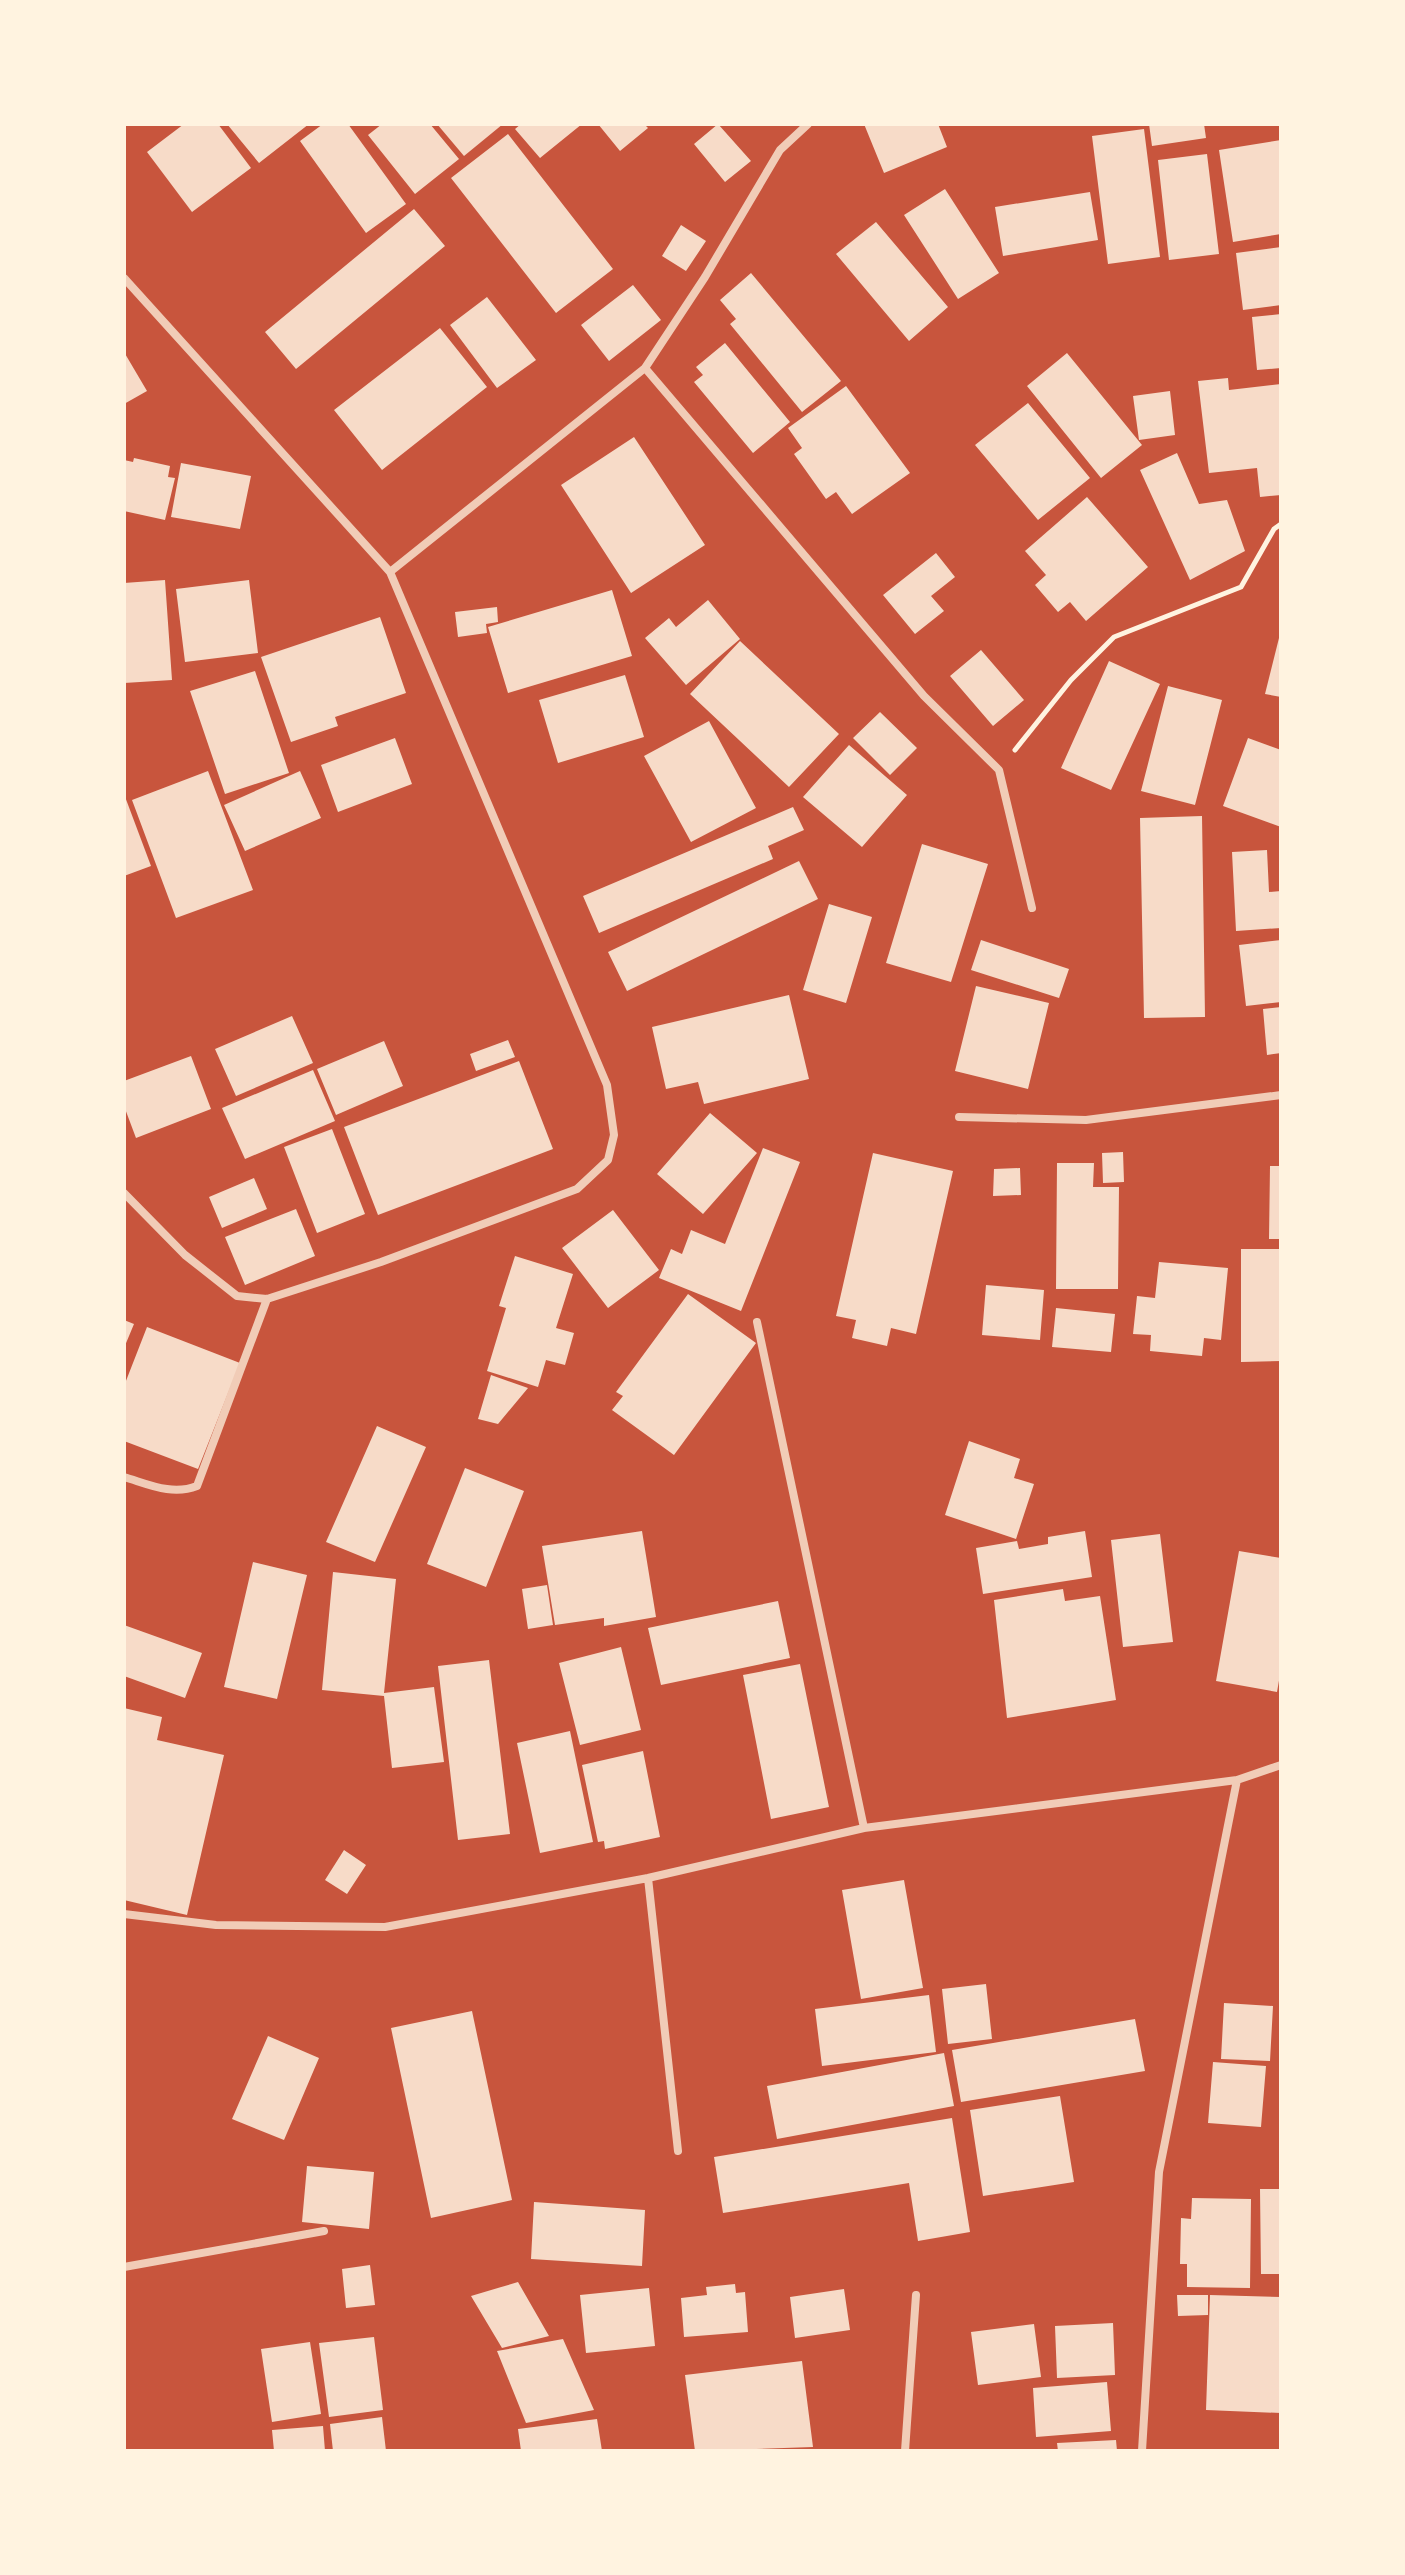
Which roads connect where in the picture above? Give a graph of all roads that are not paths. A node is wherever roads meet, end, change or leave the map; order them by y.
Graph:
1 (808, 124) edge
2 (124, 278) edge
3 (645, 368) junction
4 (390, 572) junction
5 (1032, 908) dead end
6 (1281, 1095) edge
7 (959, 1117) dead end
8 (124, 1193) edge
9 (267, 1299) junction
10 (757, 1322) dead end
11 (124, 1477) edge
12 (1281, 1765) edge
13 (1237, 1780) junction
14 (864, 1828) junction
15 (648, 1878) junction
16 (124, 1914) edge
17 (678, 2151) dead end
18 (324, 2231) dead end
19 (124, 2267) edge
20 (916, 2295) dead end
21 (905, 2451) edge
22 (1142, 2451) edge

1 - 3 street
2 - 4 street
3 - 4 street
3 - 5 street
4 - 9 street
6 - 7 street
8 - 9 street
9 - 11 street
10 - 14 street
12 - 13 street
13 - 14 street
13 - 22 street
14 - 15 street
15 - 16 street
15 - 17 street
18 - 19 street
20 - 21 street

